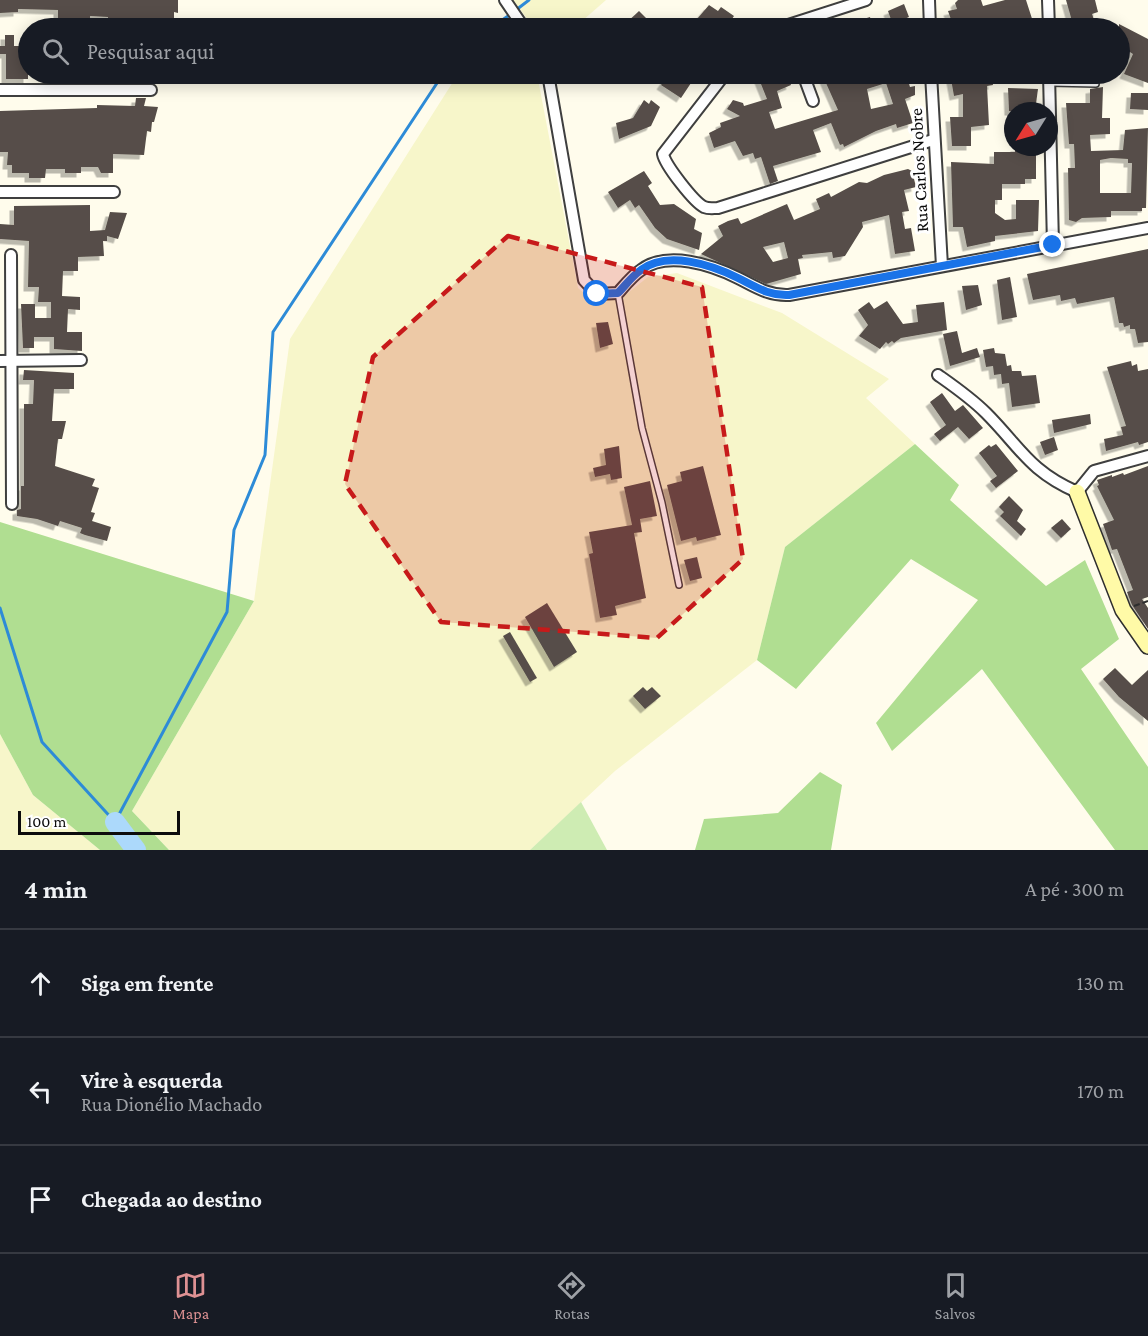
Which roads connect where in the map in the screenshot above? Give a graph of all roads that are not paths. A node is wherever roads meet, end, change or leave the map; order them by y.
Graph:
1 (505, 0) edge
2 (866, 0) edge
3 (929, 0) edge
4 (1048, 0) edge
5 (517, 18) edge
6 (813, 18) edge
7 (930, 18) edge
8 (1048, 18) edge
9 (550, 84) edge
10 (717, 84) edge
11 (807, 84) edge
12 (931, 84) edge
13 (1049, 84) edge
14 (0, 90) edge
15 (151, 90) dead end
16 (813, 101) dead end
17 (933, 140) junction
18 (0, 192) edge
19 (114, 192) dead end
20 (1148, 228) edge
21 (1053, 245) junction
22 (11, 255) dead end
23 (942, 266) junction
24 (618, 293) junction
25 (81, 360) dead end
26 (5, 361) edge
27 (938, 375) dead end
28 (1148, 456) edge
29 (1077, 492) junction
30 (12, 504) dead end
31 (679, 585) dead end
32 (1148, 646) edge

1 - 5 street
2 - 6 street
3 - 7 street
4 - 8 street
9 - 24 street
10 - 17 street
11 - 16 street
12 - 17 street, Rua Carlos Nobre
13 - 21 street
14 - 15 street
17 - 23 street, Rua Carlos Nobre
18 - 19 street
20 - 21 street
21 - 23 street
22 - 26 street
23 - 24 street
24 - 31 lane
25 - 26 street
26 - 30 street
27 - 29 street
28 - 29 street
29 - 32 street

